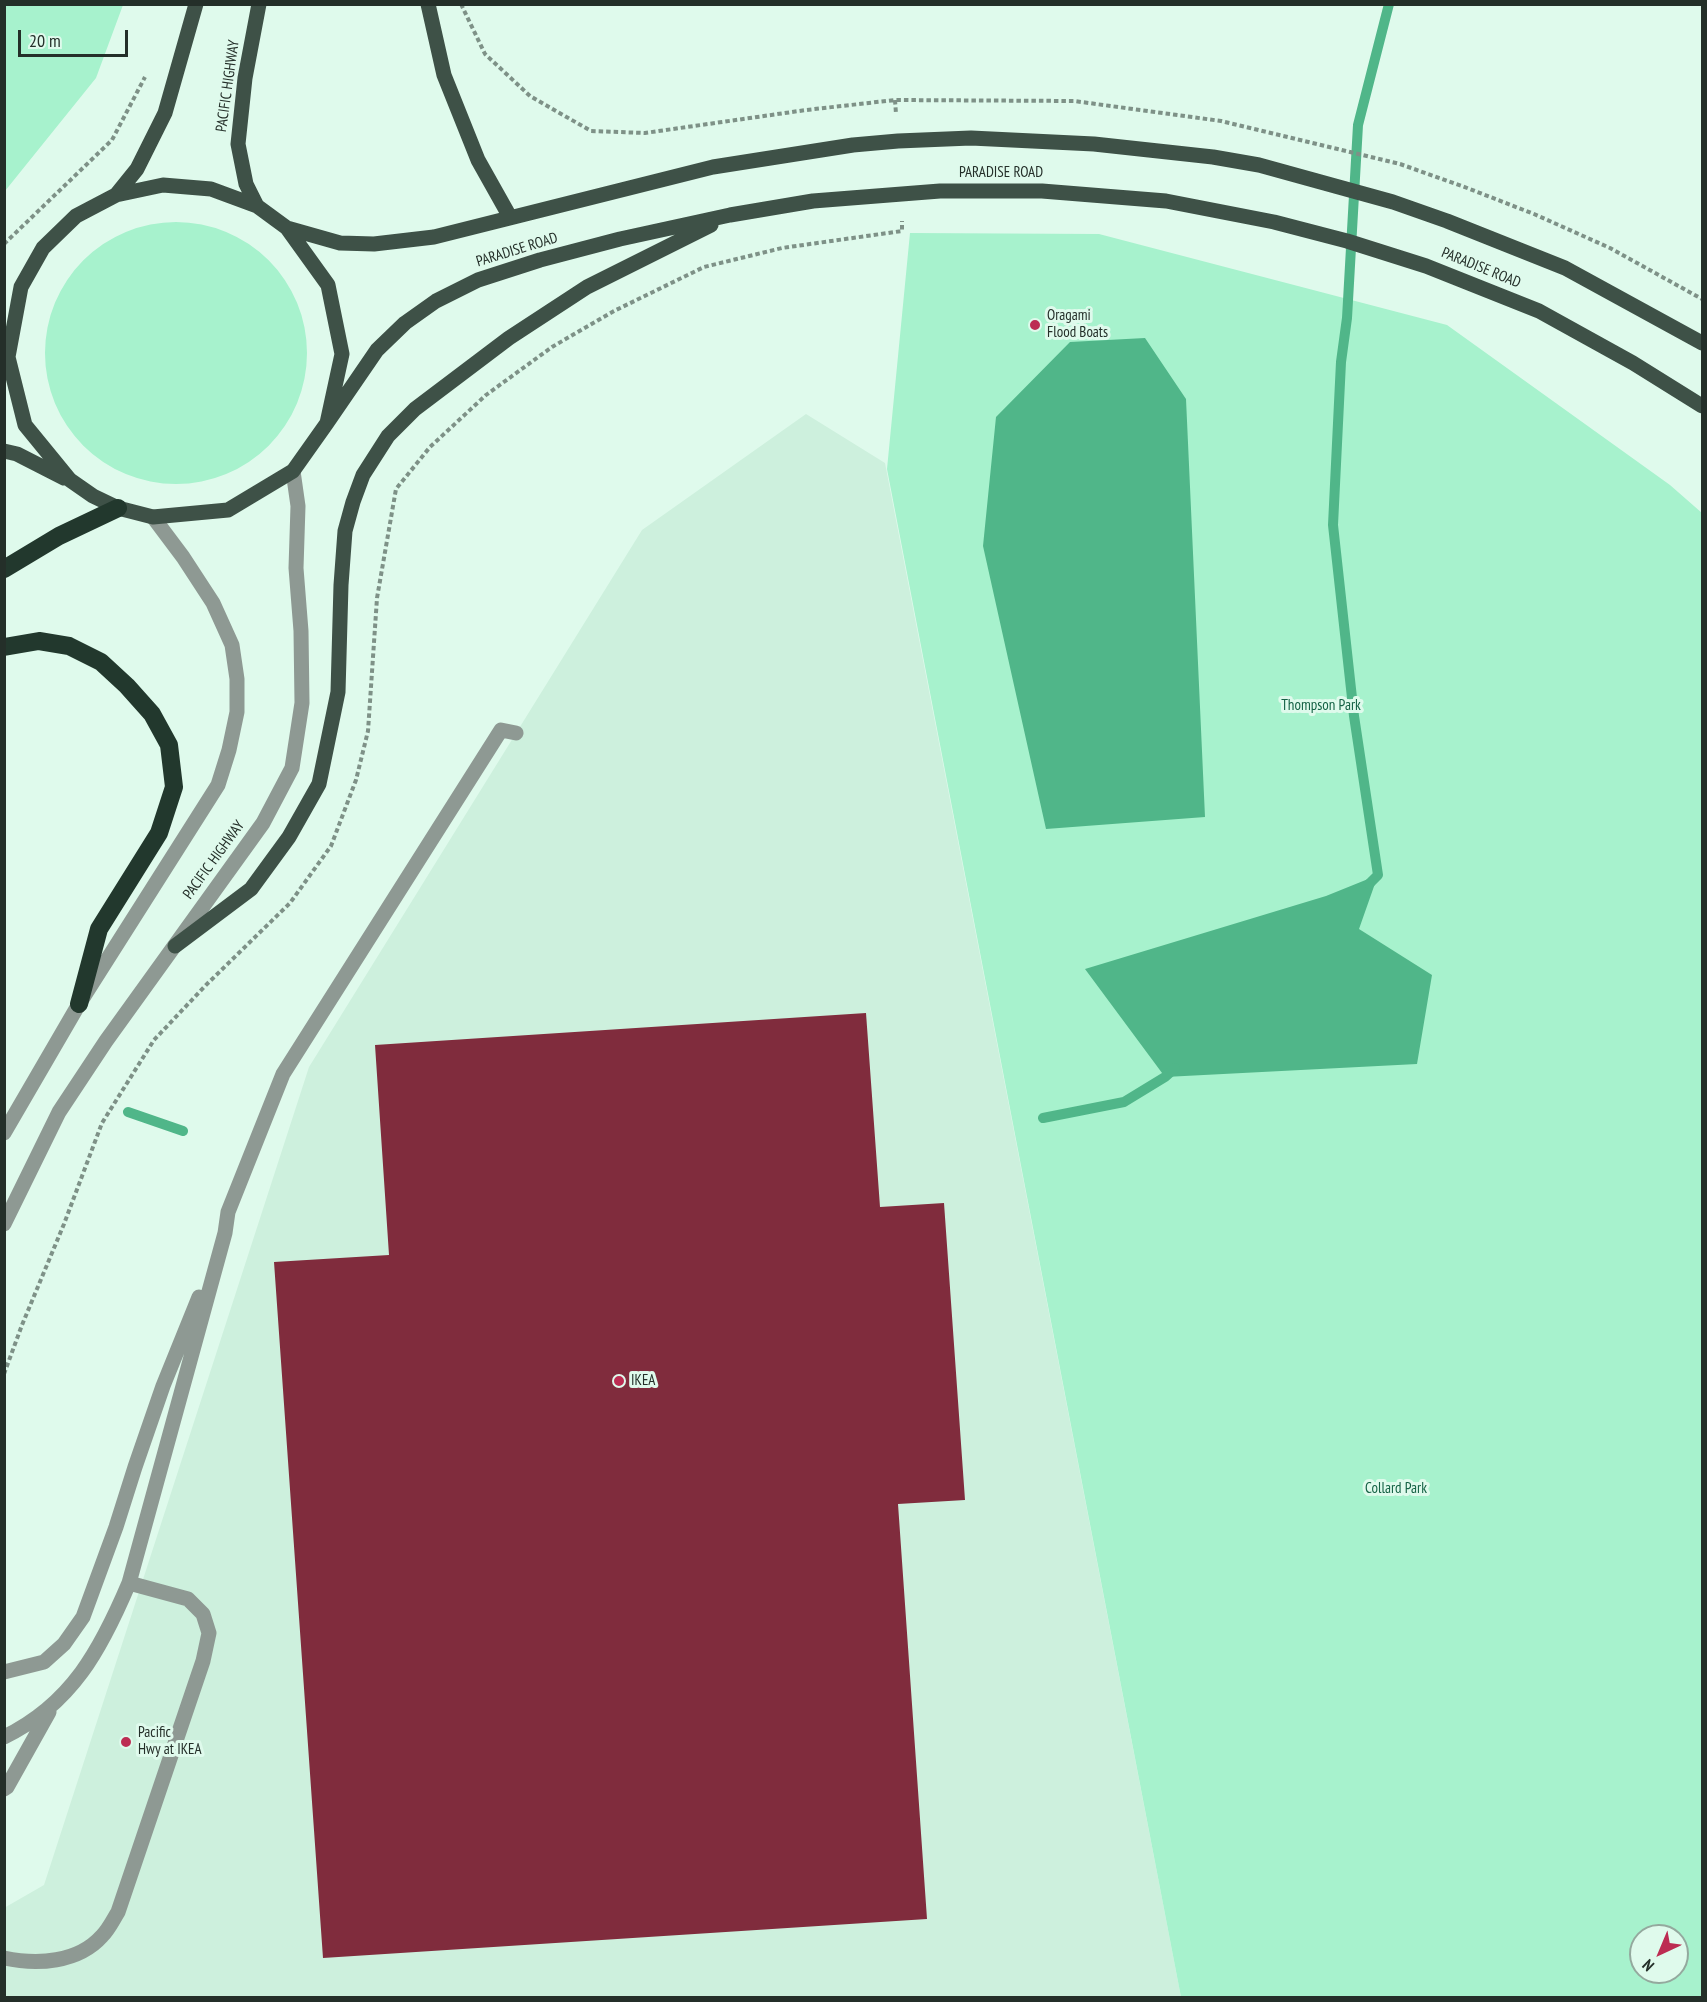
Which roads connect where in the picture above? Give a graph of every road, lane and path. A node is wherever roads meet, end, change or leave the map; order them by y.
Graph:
1 (196, 4) edge
2 (259, 4) edge
3 (428, 4) edge
4 (460, 4) edge
5 (147, 72) dead end
6 (896, 100) junction
7 (898, 141) junction
8 (899, 194) junction
9 (116, 195) junction
10 (256, 206) junction
11 (730, 215) junction
12 (510, 217) junction
13 (287, 228) junction
14 (4, 244) edge
15 (21, 287) junction
16 (1702, 299) edge
17 (4, 302) edge
18 (1702, 343) edge
19 (1702, 406) edge
20 (327, 423) junction
21 (4, 451) edge
22 (293, 471) junction
23 (70, 480) junction
24 (118, 508) junction
25 (153, 517) junction
26 (4, 569) edge
27 (4, 647) edge
28 (516, 733) dead end
29 (175, 946) junction
30 (79, 1004) junction
31 (4, 1133) edge
32 (4, 1224) edge
33 (225, 1233) junction
34 (4, 1374) edge
35 (129, 1583) junction
36 (4, 1672) edge
37 (52, 1707) junction
38 (4, 1737) edge
39 (4, 1789) edge
40 (4, 1958) edge

1 - 9 main road
2 - 10 main road, PACIFIC HIGHWAY
3 - 12 main road
4 - 6 path
5 - 14 path
6 - 7 path
6 - 16 path
7 - 12 main road, PARADISE ROAD
7 - 18 main road, PARADISE ROAD
8 - 11 main road, PARADISE ROAD
8 - 19 main road, PARADISE ROAD
8 - 34 path
9 - 10 main road
9 - 15 main road
10 - 13 main road
11 - 20 main road, PARADISE ROAD
11 - 29 main road
12 - 13 main road, PARADISE ROAD
13 - 20 main road
15 - 17 main road
15 - 23 main road
20 - 22 main road, PARADISE ROAD
21 - 23 main road
22 - 25 main road
22 - 29 street, PACIFIC HIGHWAY
23 - 24 main road
24 - 25 main road
24 - 26 highway
25 - 30 street
27 - 30 highway
28 - 33 street
29 - 32 street, PACIFIC HIGHWAY
30 - 31 street
33 - 35 street
33 - 36 street
35 - 37 street
35 - 40 street
37 - 38 street
37 - 39 street

